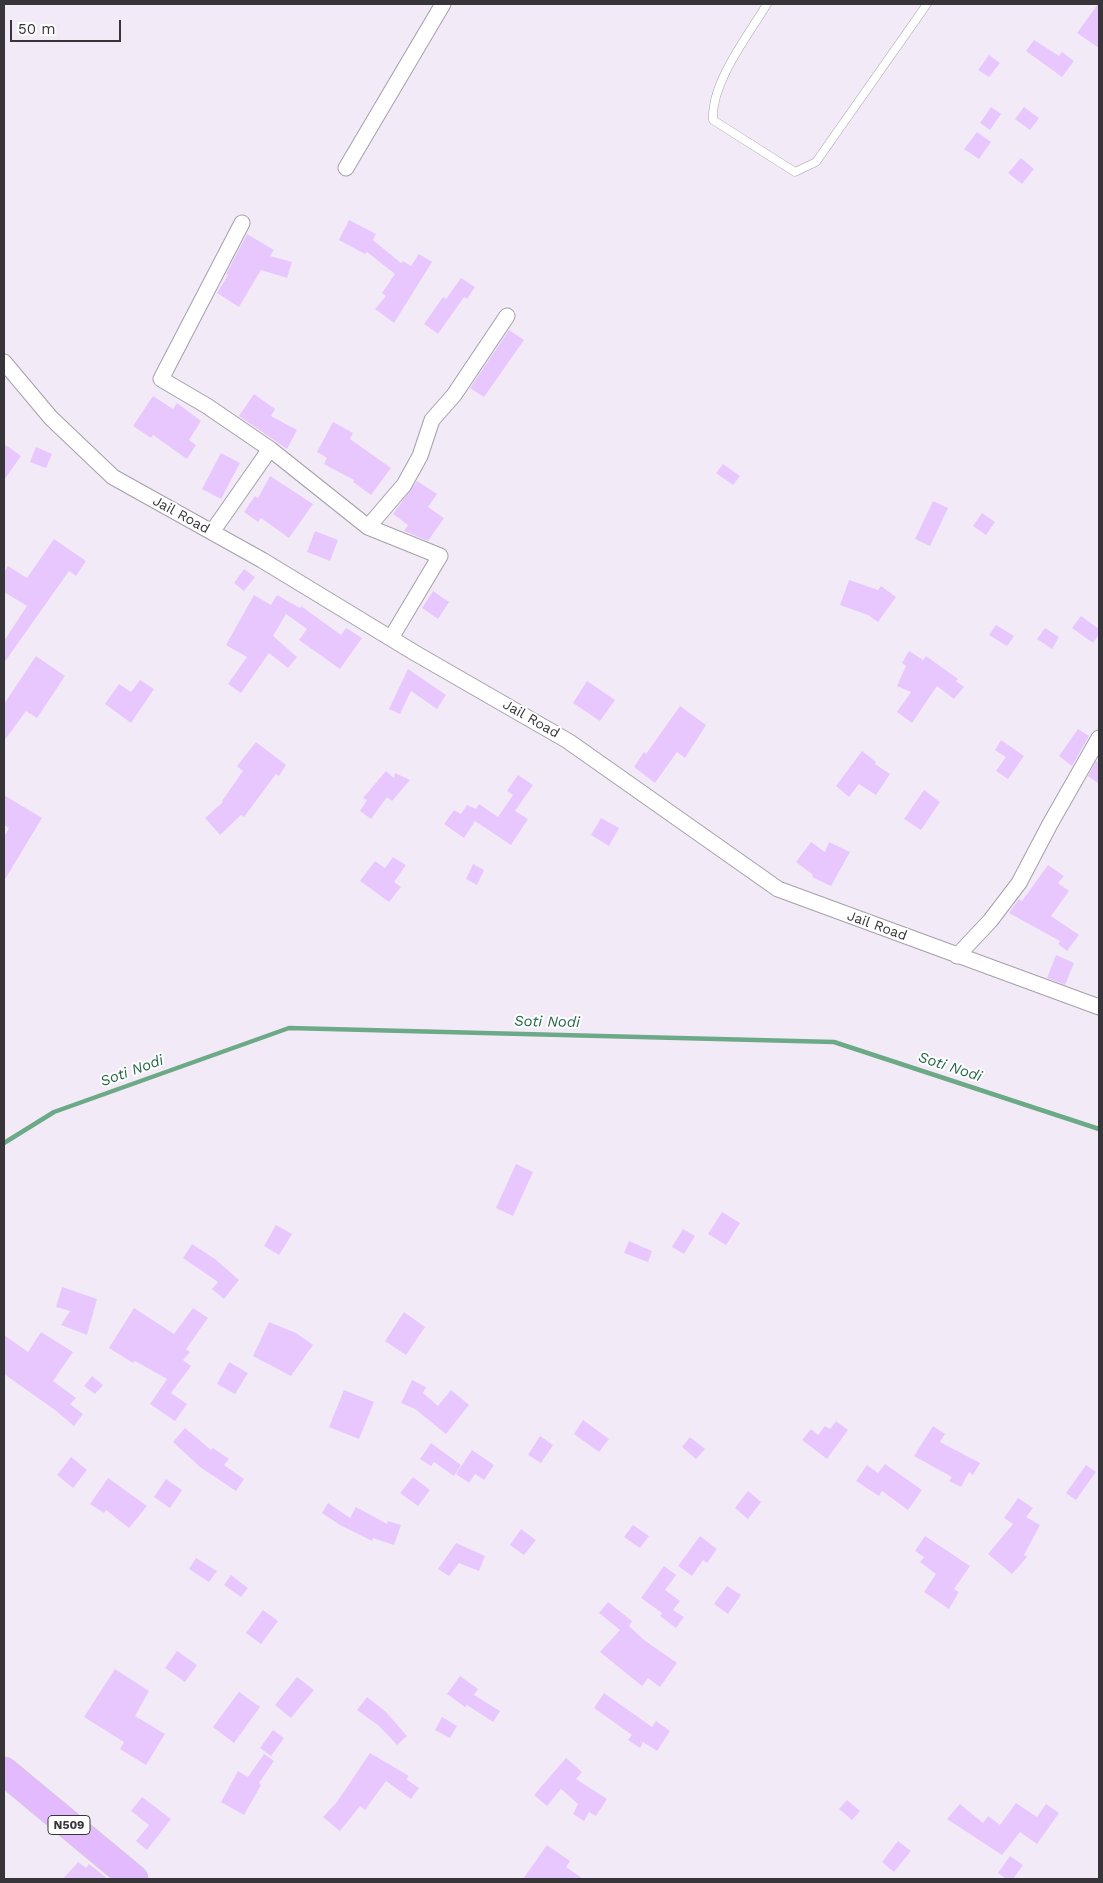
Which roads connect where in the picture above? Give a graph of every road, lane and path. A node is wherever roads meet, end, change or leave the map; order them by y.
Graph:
1 (443, 4) edge
2 (767, 4) edge
3 (927, 4) edge
4 (346, 168) dead end
5 (242, 223) dead end
6 (507, 316) dead end
7 (4, 362) edge
8 (270, 449) junction
9 (368, 527) junction
10 (212, 532) junction
11 (391, 638) junction
12 (1099, 738) edge
13 (958, 956) junction
14 (1099, 1007) edge
15 (4, 1771) edge
16 (134, 1879) edge

1 - 4 street
2 - 3 lane
5 - 8 street
6 - 9 street
7 - 10 street, Jail Road
8 - 9 street
8 - 10 street
9 - 11 street
10 - 11 street, Jail Road
11 - 13 street, Jail Road
12 - 13 street
13 - 14 street, Jail Road
15 - 16 highway, N509

